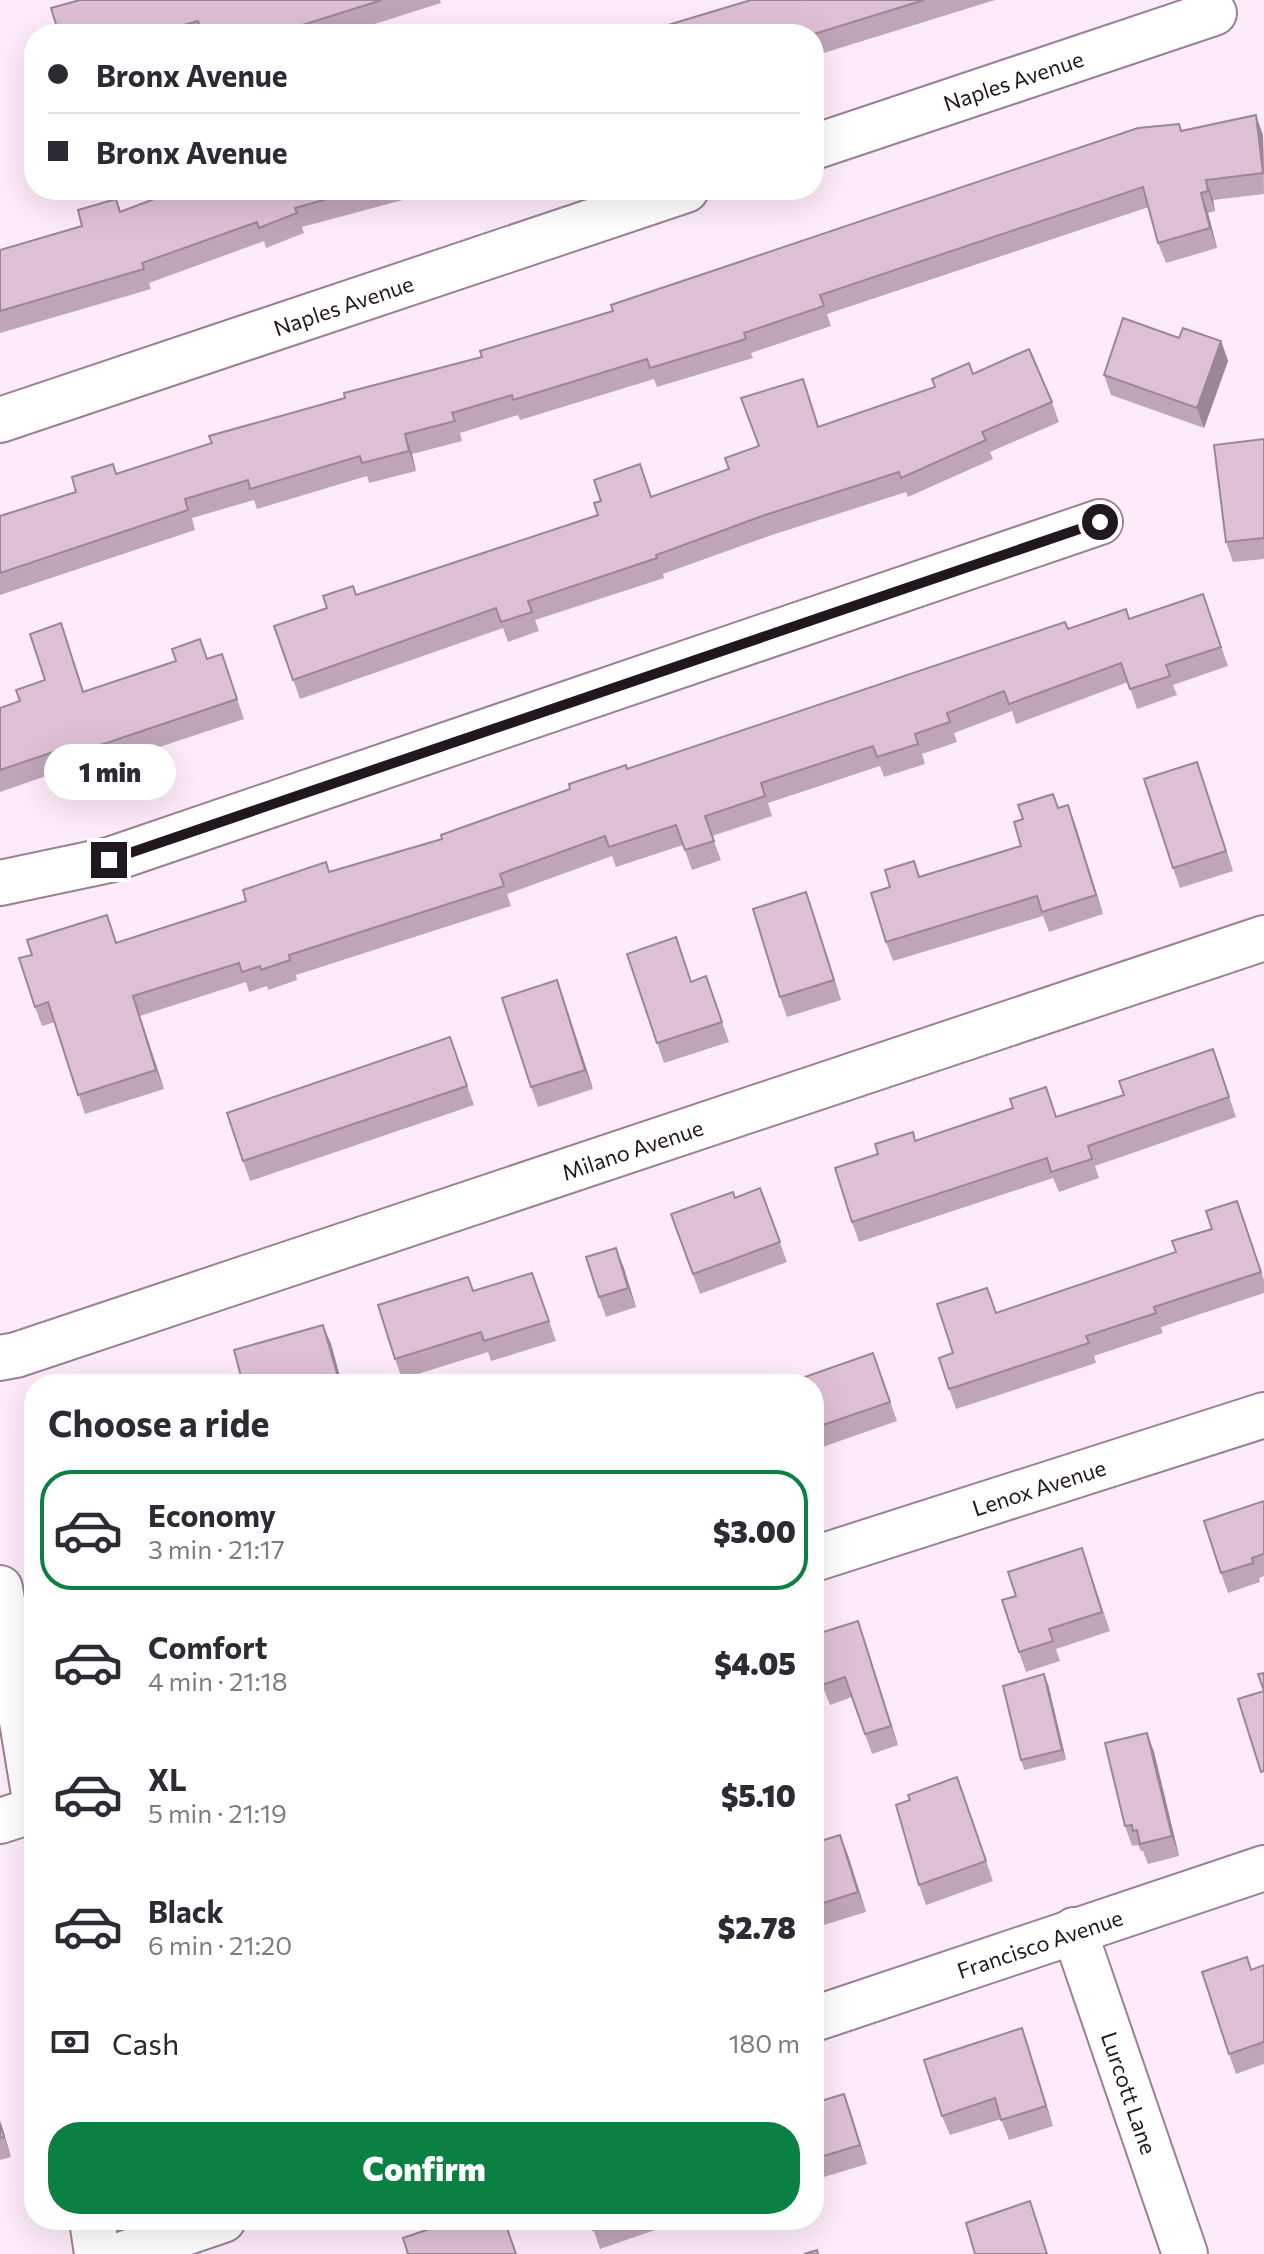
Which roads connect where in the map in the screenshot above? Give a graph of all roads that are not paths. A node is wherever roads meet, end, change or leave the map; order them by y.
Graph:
1 (1214, 13) dead end
2 (824, 144) edge
3 (656, 200) edge
4 (0, 420) edge
5 (1100, 522) dead end
6 (0, 883) edge
7 (1264, 938) edge
8 (0, 1358) edge
9 (1264, 1415) edge
10 (824, 1556) edge
11 (0, 1588) edge
12 (24, 1733) edge
13 (24, 1813) edge
14 (0, 1821) edge
15 (1264, 1868) edge
16 (1074, 1930) junction
17 (824, 2016) edge
18 (93, 2230) edge
19 (194, 2230) edge
20 (97, 2254) edge
21 (123, 2254) edge
22 (1185, 2254) edge

1 - 2 street, Naples Avenue
3 - 4 street, Naples Avenue
5 - 6 street
7 - 8 street, Milano Avenue
9 - 10 street, Lenox Avenue
11 - 12 street
13 - 14 street
15 - 16 street, Francisco Avenue
16 - 17 street, Francisco Avenue
16 - 22 street, Lurcott Lane
18 - 20 street
19 - 21 street

